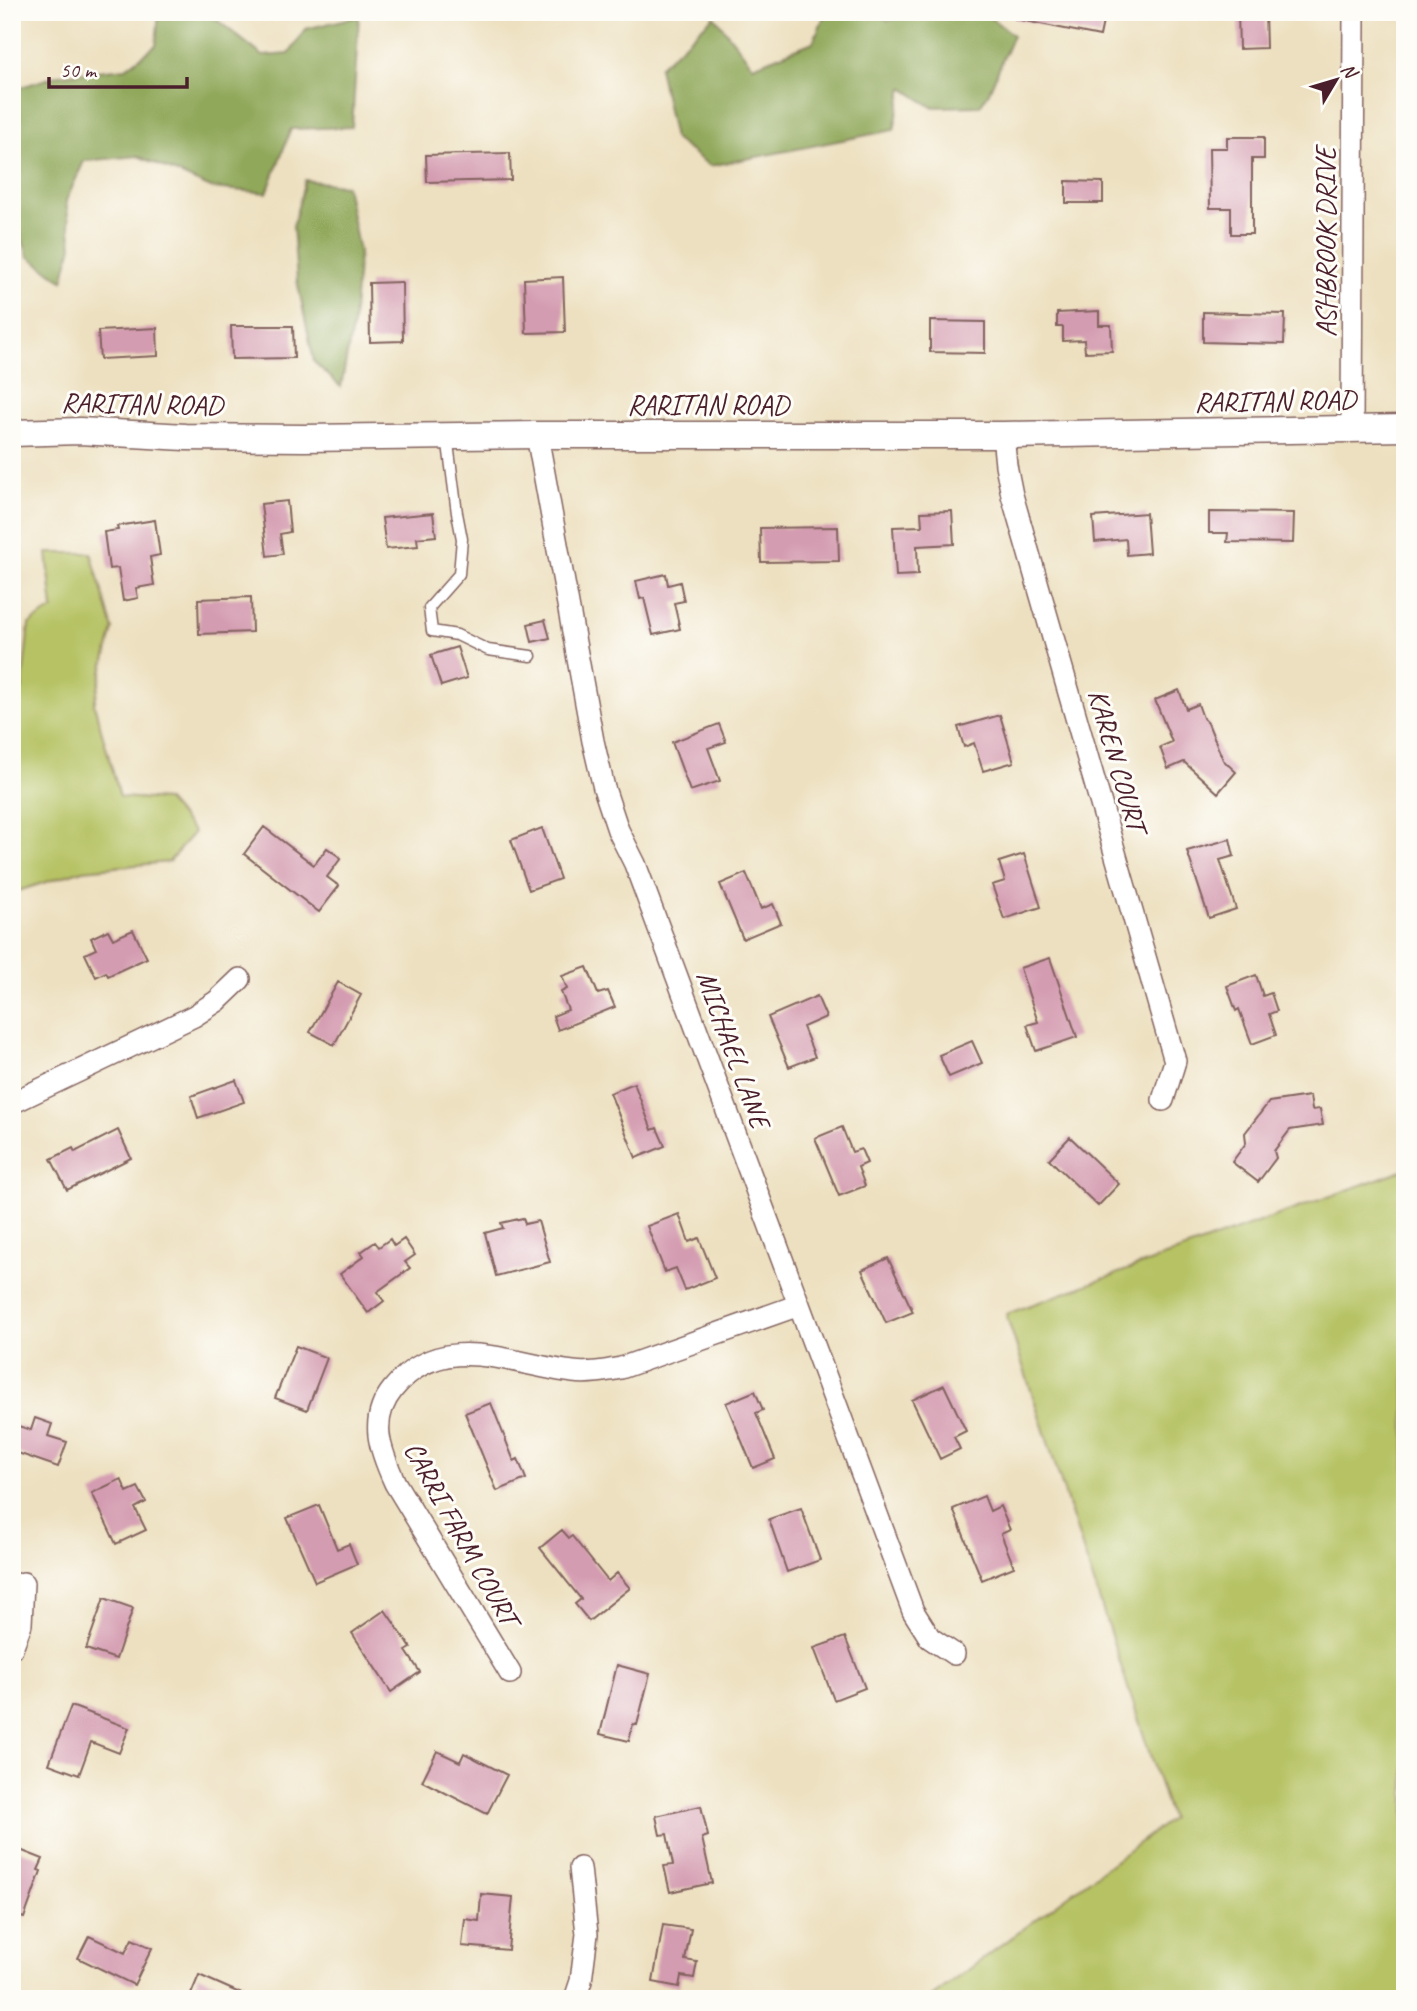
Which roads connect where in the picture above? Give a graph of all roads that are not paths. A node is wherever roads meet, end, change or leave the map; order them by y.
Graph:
1 (1354, 12) edge
2 (1405, 428) edge
3 (1352, 430) junction
4 (12, 433) edge
5 (537, 435) junction
6 (1003, 435) junction
7 (447, 436) junction
8 (531, 656) dead end
9 (240, 979) dead end
10 (1163, 1100) dead end
11 (12, 1103) edge
12 (799, 1305) junction
13 (23, 1583) dead end
14 (12, 1648) edge
15 (954, 1654) dead end
16 (510, 1673) dead end
17 (580, 1868) dead end
18 (575, 1999) edge

1 - 3 street, ASHBROOK DRIVE
2 - 3 street, RARITAN ROAD
3 - 6 street, RARITAN ROAD
4 - 7 street, RARITAN ROAD
5 - 6 street, RARITAN ROAD
5 - 7 street, RARITAN ROAD
5 - 12 street, MICHAEL LANE
6 - 10 street, KAREN COURT
7 - 8 lane
9 - 11 street
12 - 15 street, MICHAEL LANE
12 - 16 street, CARRI FARM COURT
13 - 14 street
17 - 18 street

